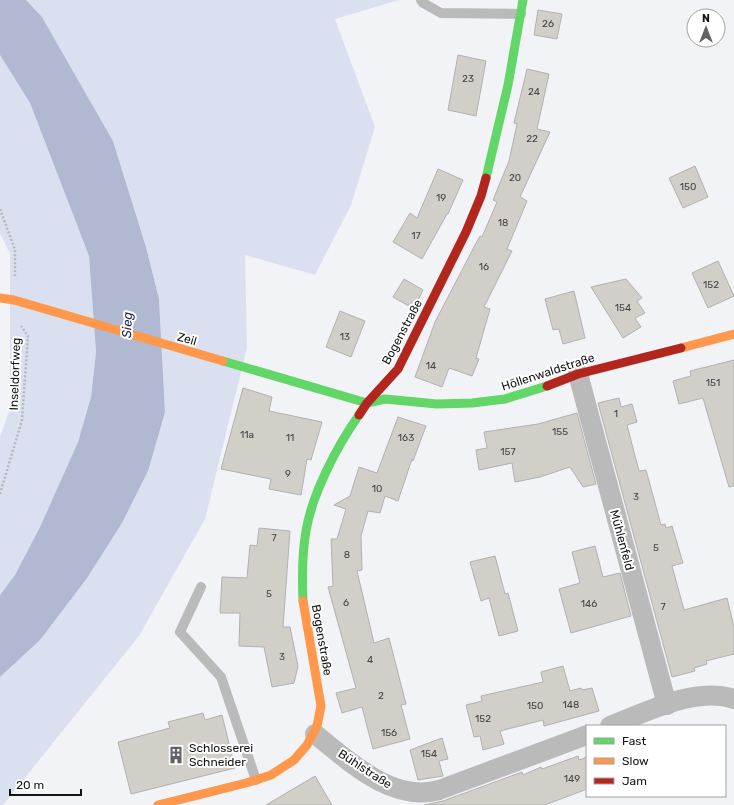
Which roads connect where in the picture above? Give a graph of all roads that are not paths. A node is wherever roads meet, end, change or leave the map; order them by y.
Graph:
1 (421, 0) edge
2 (523, 0) edge
3 (521, 14) junction
4 (0, 298) edge
5 (734, 334) edge
6 (578, 374) junction
7 (367, 403) junction
8 (201, 587) dead end
9 (734, 698) edge
10 (667, 705) junction
11 (613, 725) edge
12 (315, 734) junction
13 (586, 735) edge
14 (256, 780) junction
15 (158, 805) edge

1 - 3 lane
2 - 3 street, Bogenstraße
3 - 7 street, Bogenstraße
4 - 7 street, Zeil
5 - 6 street, Höllenwaldstraße
6 - 7 street, Höllenwaldstraße
6 - 10 street, Mühlenfeld
7 - 12 street, Bogenstraße
8 - 14 lane
9 - 10 street
10 - 11 street
12 - 13 street, Bühlstraße
12 - 14 street
14 - 15 street

